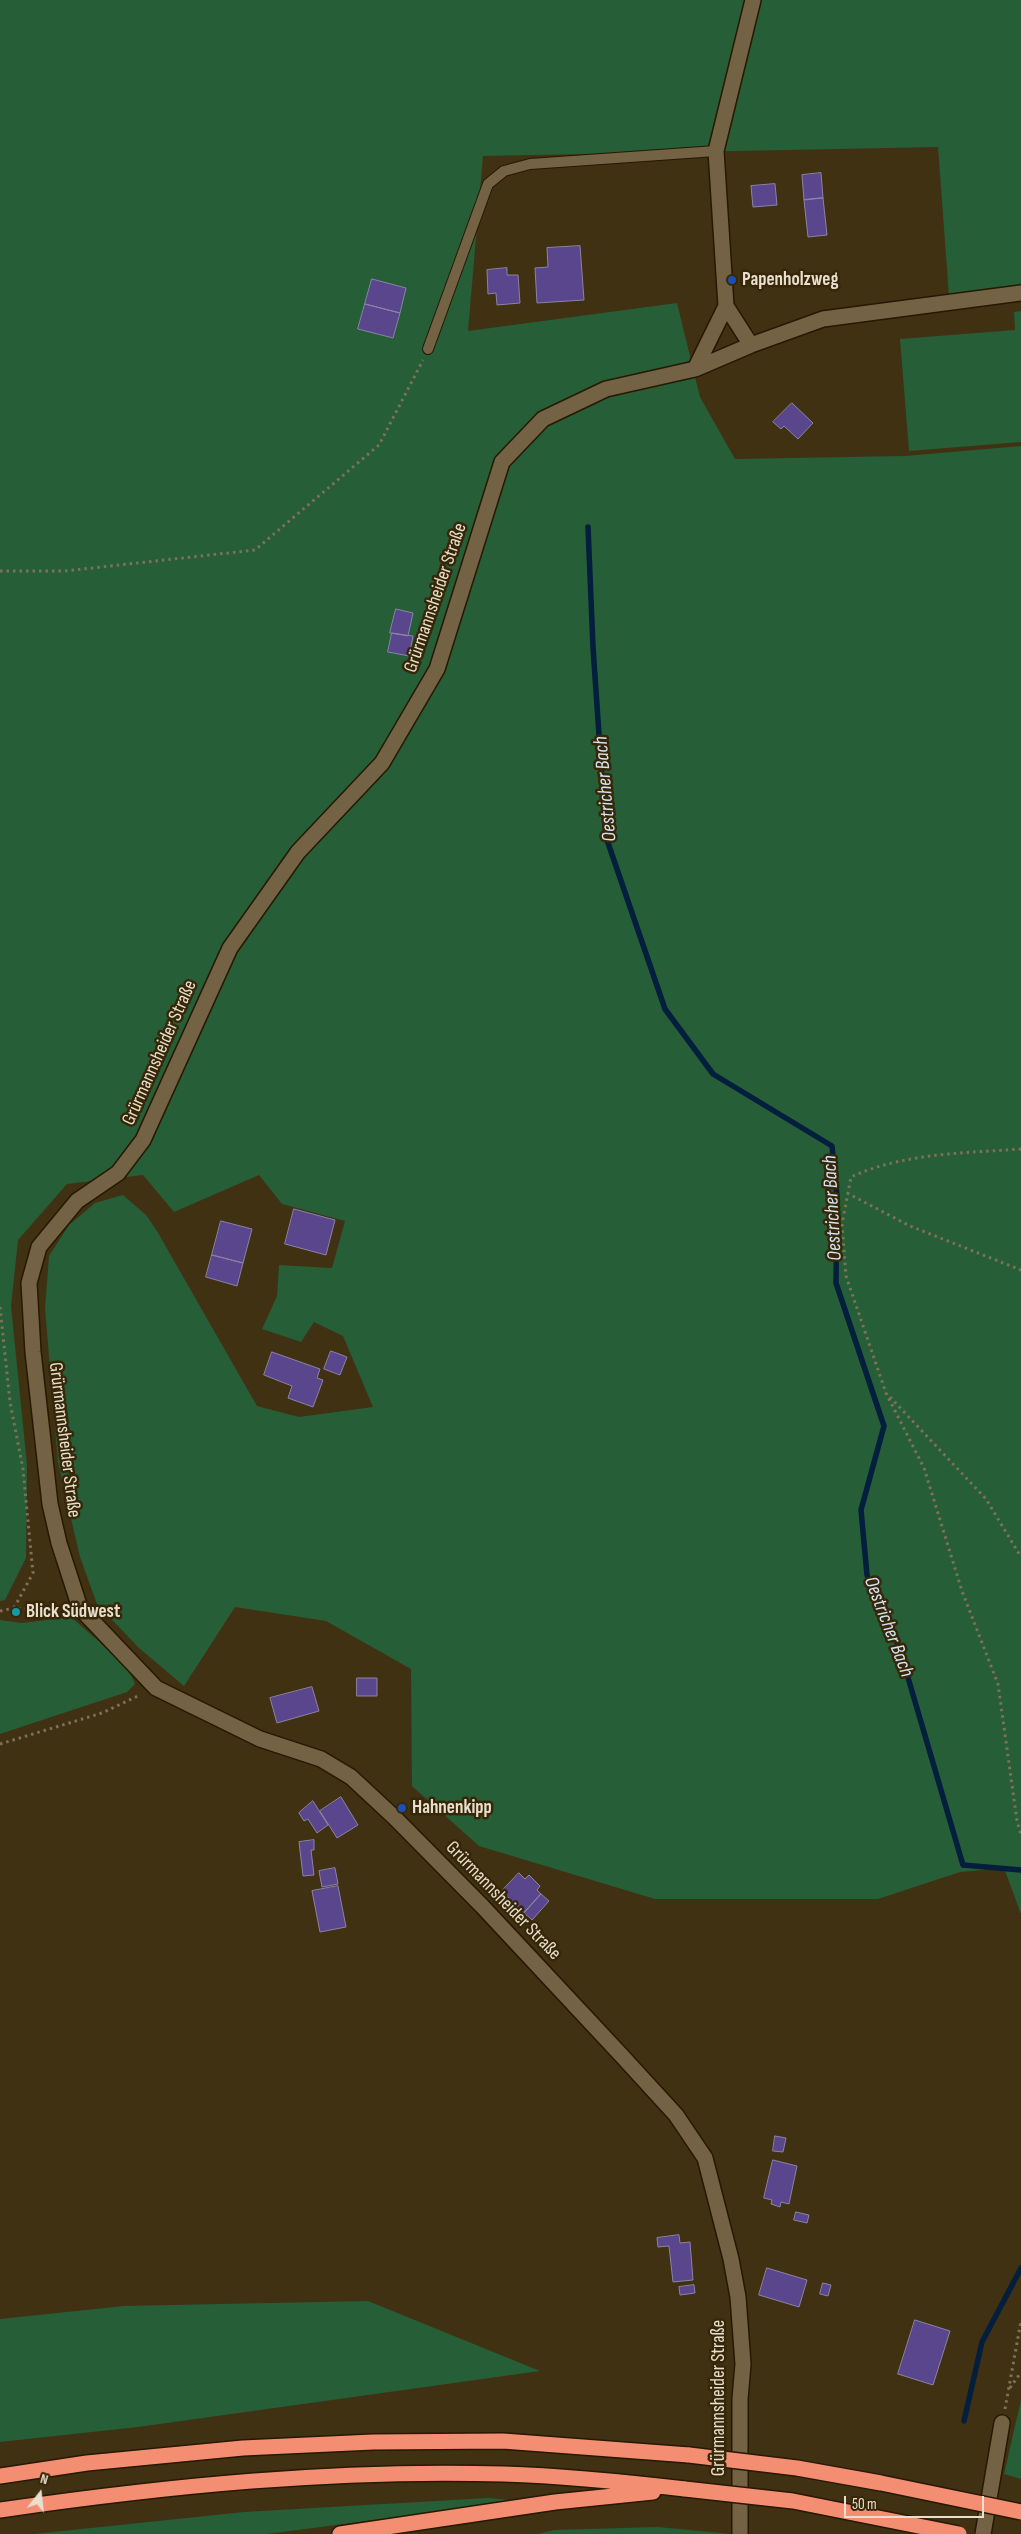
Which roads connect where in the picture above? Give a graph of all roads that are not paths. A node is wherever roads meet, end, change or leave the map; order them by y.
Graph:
1 (753, 0) edge
2 (716, 151) junction
3 (1021, 292) edge
4 (726, 306) junction
5 (750, 345) junction
6 (428, 349) road end
7 (695, 369) junction
8 (1002, 2423) road end
9 (0, 2476) edge
10 (685, 2489) junction
11 (0, 2510) edge
12 (1021, 2512) edge
13 (340, 2534) edge
14 (740, 2534) edge
15 (959, 2534) edge
16 (983, 2534) edge

1 - 2 street
2 - 4 street
2 - 6 lane
3 - 5 street
4 - 5 street
4 - 7 street
5 - 7 street
7 - 14 street, Grürmannsheider Straße
8 - 16 street
9 - 12 highway, bridge
10 - 11 highway
10 - 13 highway
10 - 15 highway, bridge

